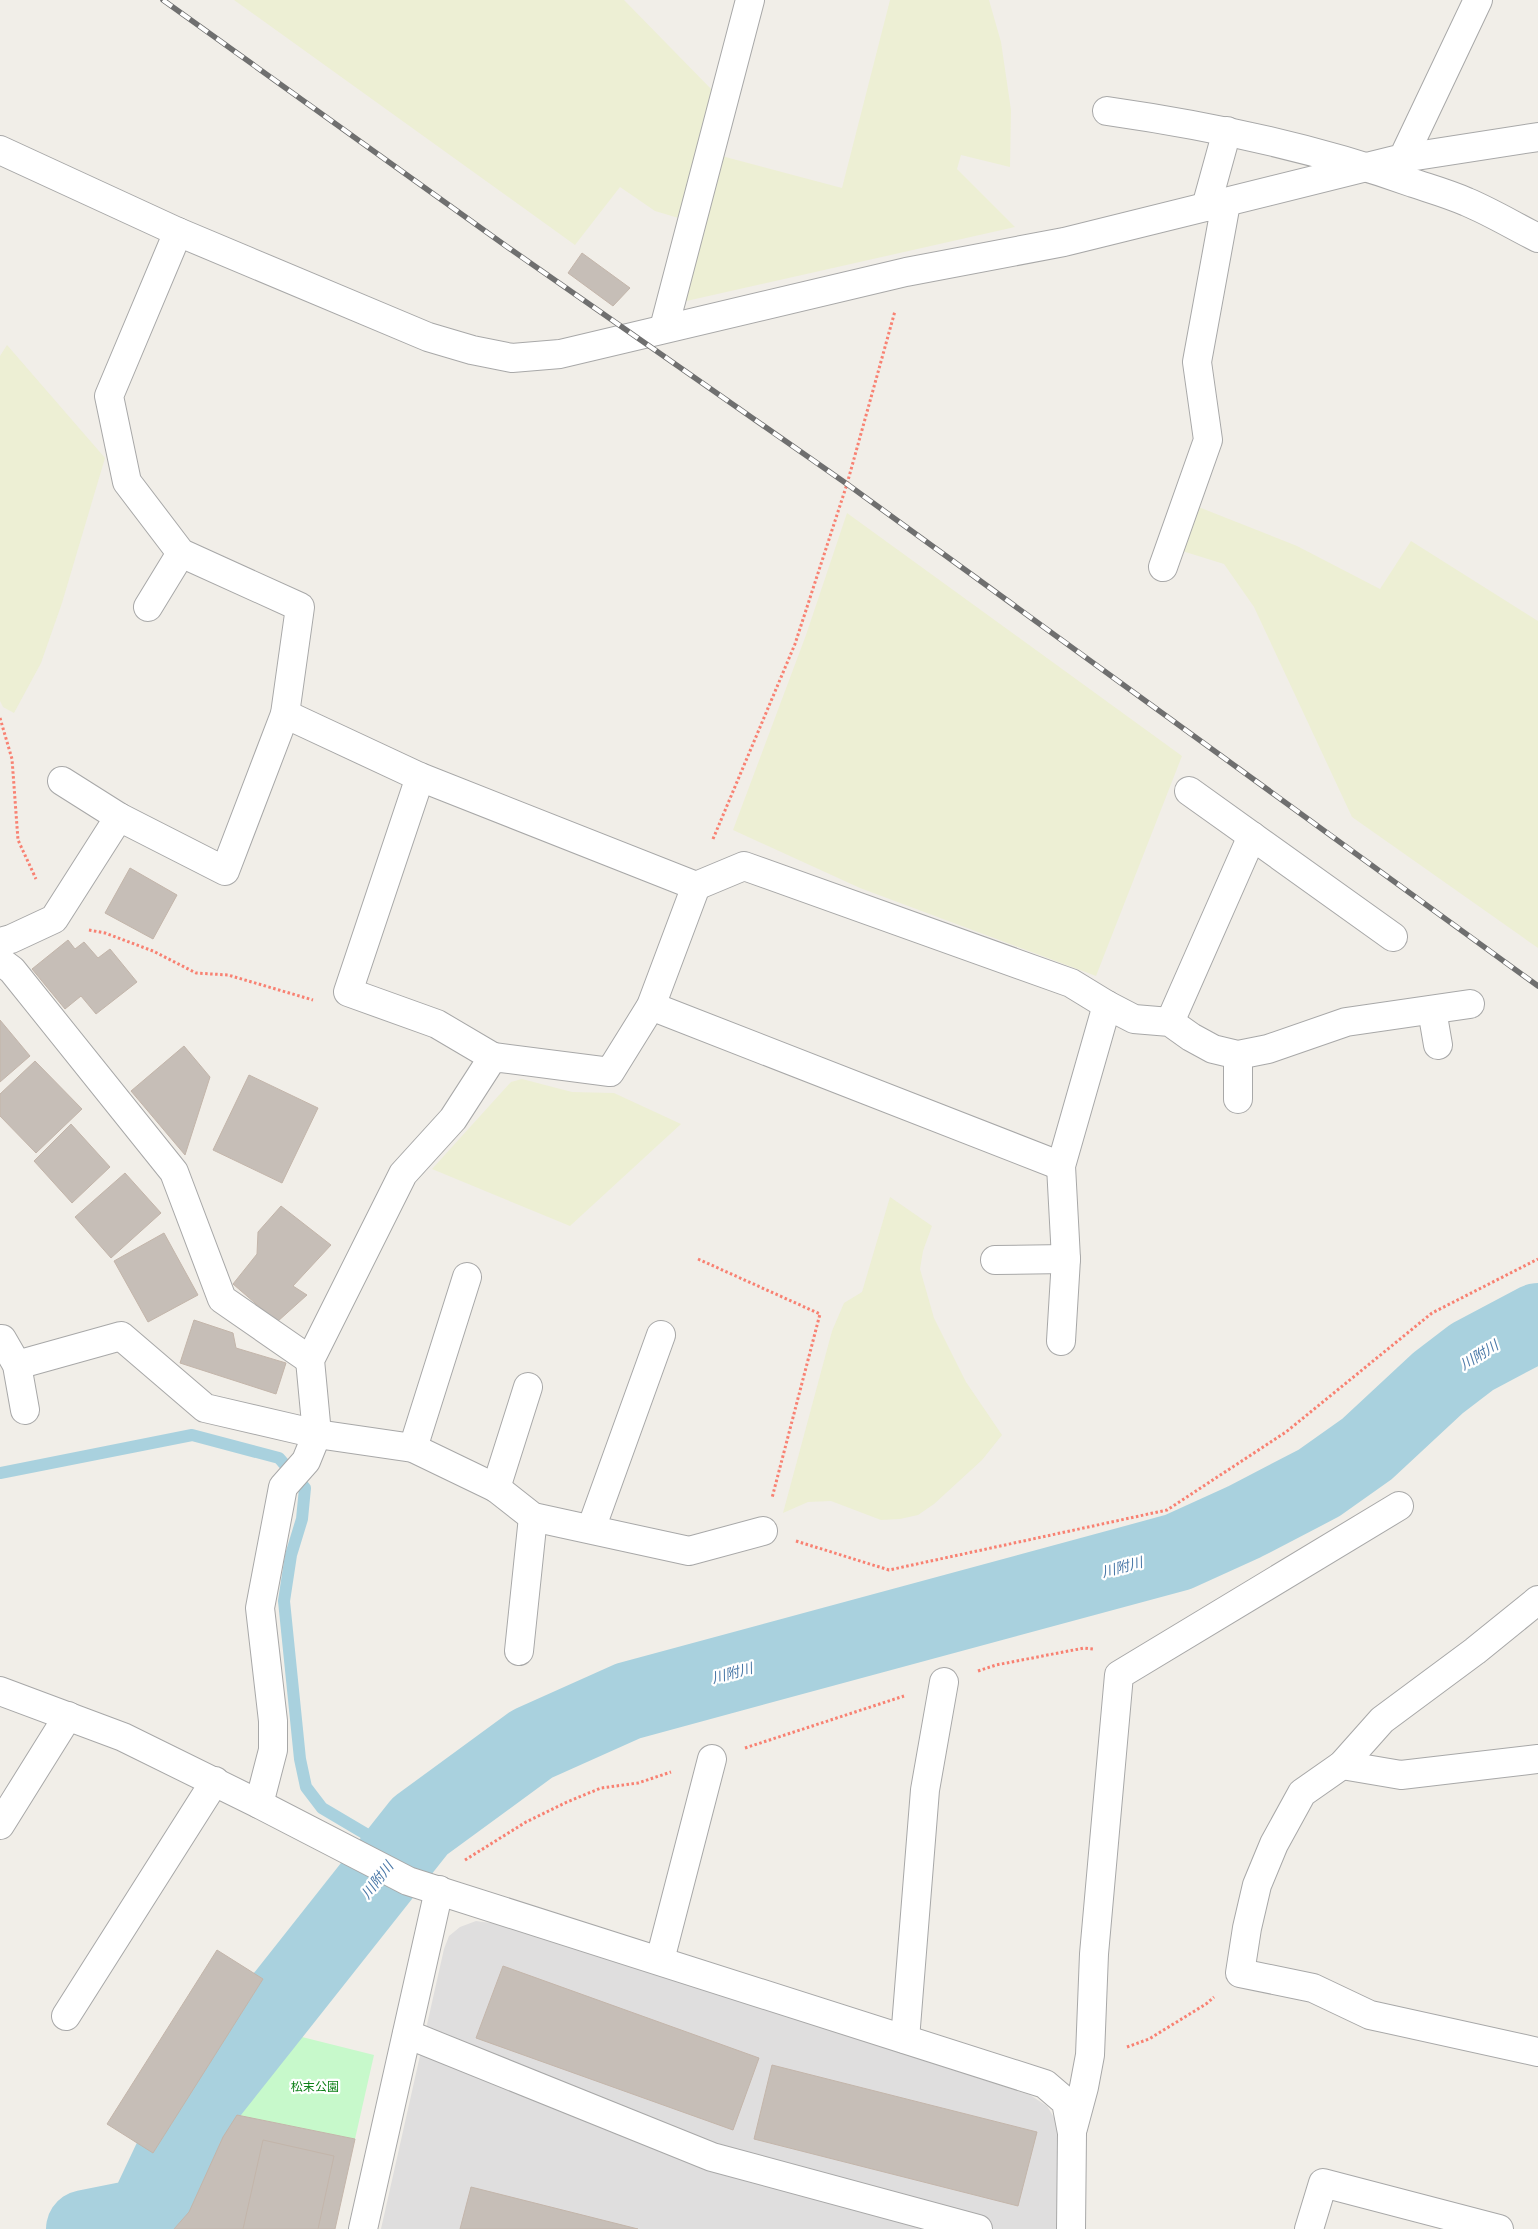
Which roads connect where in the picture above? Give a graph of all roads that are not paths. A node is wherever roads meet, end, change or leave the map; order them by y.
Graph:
1 (750, 0) edge
2 (1478, 0) edge
3 (1107, 111) dead end
4 (1227, 131) junction
5 (1538, 137) edge
6 (0, 150) edge
7 (1402, 158) junction
8 (1369, 167) junction
9 (1216, 205) junction
10 (178, 232) junction
11 (1538, 238) edge
12 (664, 328) junction
13 (182, 553) junction
14 (1163, 567) dead end
15 (148, 607) dead end
16 (285, 714) junction
17 (420, 777) junction
18 (62, 781) dead end
19 (1189, 791) dead end
20 (120, 817) junction
21 (1252, 836) junction
22 (696, 886) junction
23 (1393, 937) dead end
24 (0, 942) edge
25 (0, 961) edge
26 (1470, 1004) dead end
27 (651, 1006) junction
28 (1107, 1006) junction
29 (1432, 1010) junction
30 (1170, 1022) junction
31 (1438, 1045) dead end
32 (1238, 1055) junction
33 (493, 1057) junction
34 (1238, 1098) dead end
35 (1061, 1166) junction
36 (1066, 1259) junction
37 (995, 1260) dead end
38 (467, 1277) dead end
39 (661, 1335) dead end
40 (2, 1339) dead end
41 (1062, 1342) dead end
42 (310, 1360) junction
43 (17, 1365) junction
44 (528, 1387) dead end
45 (26, 1410) dead end
46 (317, 1434) junction
47 (413, 1448) junction
48 (496, 1488) junction
49 (1399, 1506) dead end
50 (533, 1517) junction
51 (591, 1529) junction
52 (763, 1531) road end
53 (1538, 1600) edge
54 (519, 1651) dead end
55 (944, 1682) road end
56 (0, 1691) edge
57 (68, 1716) junction
58 (712, 1759) road end
59 (1538, 1759) edge
60 (1342, 1765) junction
61 (215, 1782) junction
62 (259, 1804) junction
63 (0, 1825) edge
64 (439, 1890) junction
65 (660, 1960) junction
66 (66, 2016) dead end
67 (407, 2034) junction
68 (905, 2039) junction
69 (1538, 2052) edge
70 (1072, 2132) junction
71 (363, 2229) edge
72 (978, 2229) edge
73 (1071, 2229) edge
74 (1309, 2229) edge
75 (1499, 2229) edge

1 - 12 street
2 - 7 street
3 - 4 street
4 - 8 street
4 - 9 street
5 - 7 street
6 - 10 street
7 - 8 street
8 - 9 street
8 - 11 street
9 - 12 street
9 - 14 street
10 - 12 street
10 - 13 street
13 - 15 street
13 - 16 street
16 - 17 street
16 - 20 street
17 - 22 street
17 - 33 street
18 - 20 street
19 - 21 street
20 - 24 street
21 - 23 street
21 - 30 street
22 - 27 street
22 - 28 street
25 - 42 street
26 - 29 street
27 - 33 street
27 - 35 street
28 - 30 street
28 - 35 street
29 - 31 street
29 - 32 street
30 - 32 street
32 - 34 street
33 - 42 street
35 - 36 street
36 - 37 street
36 - 41 street
38 - 47 street
39 - 51 street
40 - 43 street
42 - 46 street
43 - 45 street
43 - 46 street
44 - 48 street
46 - 47 street
46 - 62 street
47 - 48 street
48 - 50 street
49 - 70 street
50 - 51 street
50 - 54 street
51 - 52 street
53 - 60 street
55 - 68 street
56 - 57 street
57 - 61 street
57 - 63 street
58 - 65 street
59 - 60 street
60 - 69 street
61 - 62 street
61 - 66 street
62 - 64 street
64 - 65 street
64 - 67 street
65 - 68 street
67 - 71 street
67 - 72 street
68 - 70 street
70 - 73 street
74 - 75 street

